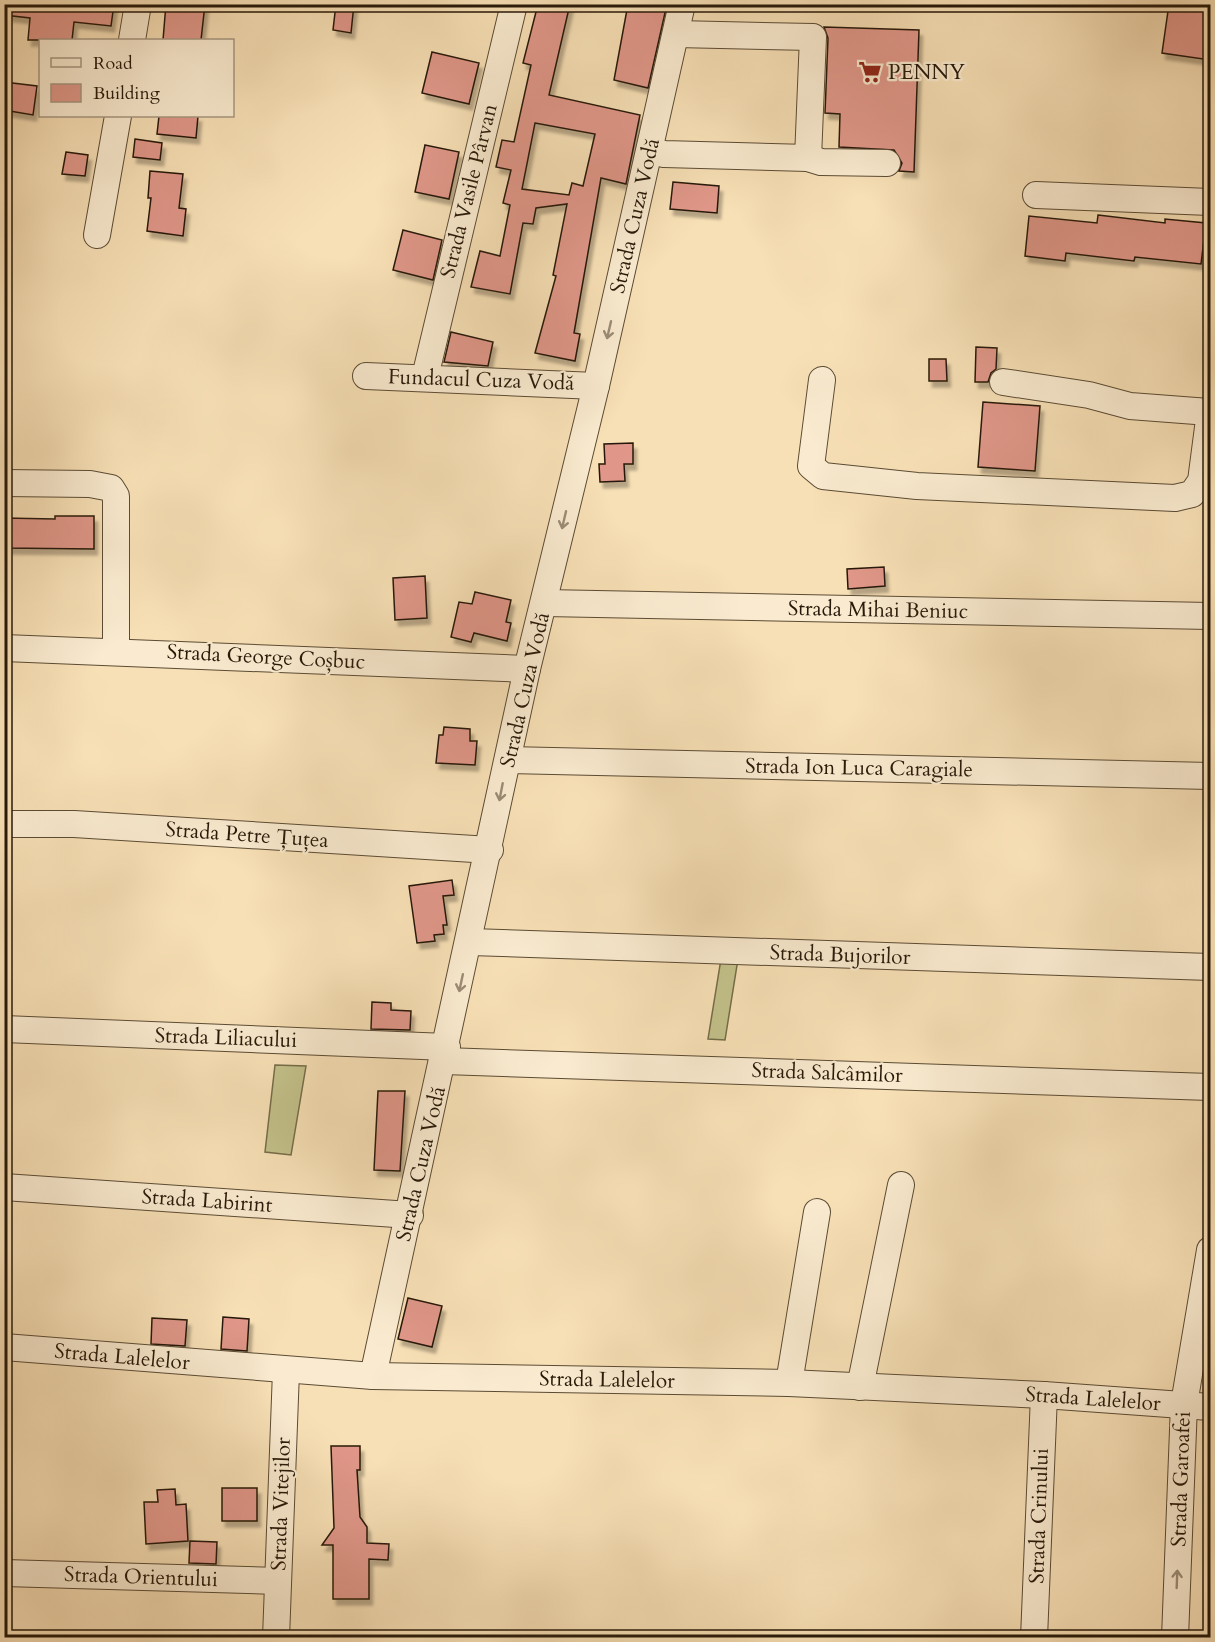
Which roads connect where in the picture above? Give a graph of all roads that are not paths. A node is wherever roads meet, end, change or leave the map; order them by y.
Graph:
1 (138, 4) edge
2 (514, 4) edge
3 (682, 4) edge
4 (676, 34) junction
5 (132, 39) edge
6 (118, 117) edge
7 (650, 151) junction
8 (808, 158) junction
9 (887, 163) dead end
10 (1036, 195) dead end
11 (1210, 202) edge
12 (97, 234) dead end
13 (366, 376) dead end
14 (424, 377) junction
15 (822, 380) dead end
16 (1003, 382) dead end
17 (596, 386) junction
18 (1210, 412) edge
19 (4, 483) edge
20 (544, 603) junction
21 (1210, 616) edge
22 (4, 648) edge
23 (116, 651) junction
24 (527, 669) junction
25 (508, 760) junction
26 (1210, 776) edge
27 (4, 824) edge
28 (490, 850) junction
29 (470, 942) junction
30 (1210, 967) edge
31 (4, 1029) edge
32 (446, 1054) junction
33 (1210, 1087) edge
34 (901, 1185) dead end
35 (4, 1187) edge
36 (817, 1212) dead end
37 (410, 1215) junction
38 (1210, 1250) edge
39 (4, 1347) edge
40 (286, 1371) junction
41 (373, 1376) junction
42 (789, 1383) junction
43 (860, 1387) junction
44 (1044, 1395) junction
45 (1184, 1404) junction
46 (1210, 1407) edge
47 (4, 1573) edge
48 (278, 1581) junction
49 (276, 1638) edge
50 (1034, 1638) edge
51 (1175, 1638) edge

1 - 5 street
2 - 14 street, Strada Vasile Pârvan
3 - 4 street, Strada Cuza Vodă
4 - 7 street, Strada Cuza Vodă
4 - 8 street
6 - 12 street
7 - 8 street
7 -> 17 street, Strada Cuza Vodă
8 - 9 street
10 - 11 street
13 - 14 street, Fundacul Cuza Vodă
14 - 17 street, Fundacul Cuza Vodă
15 - 18 street
16 - 18 street
17 -> 20 street, Strada Cuza Vodă
19 - 23 street
20 - 21 street, Strada Mihai Beniuc
20 - 24 street, Strada Cuza Vodă
22 - 23 street, Strada George Coșbuc
23 - 24 street, Strada George Coșbuc
24 - 25 street, Strada Cuza Vodă
25 - 26 street, Strada Ion Luca Caragiale
25 -> 28 street, Strada Cuza Vodă
27 - 28 street, Strada Petre Țuțea
28 - 29 street, Strada Cuza Vodă
29 - 30 street, Strada Bujorilor
29 -> 32 street, Strada Cuza Vodă
31 - 32 street, Strada Liliacului
32 - 33 street, Strada Salcâmilor
32 - 37 street, Strada Cuza Vodă
34 - 43 street
35 - 37 street, Strada Labirint
36 - 42 street
37 - 41 street, Strada Cuza Vodă
38 - 45 street, Strada Garoafei
39 - 40 street, Strada Lalelelor
40 - 41 street, Strada Lalelelor
40 - 48 street, Strada Vitejilor
41 - 42 street, Strada Lalelelor
42 - 43 street, Strada Lalelelor
43 - 44 street, Strada Lalelelor
44 - 45 street, Strada Lalelelor
44 - 50 street, Strada Crinului
45 - 46 street, Strada Lalelelor
51 -> 45 street, Strada Garoafei
47 - 48 street, Strada Orientului
48 - 49 street, Strada Vitejilor

